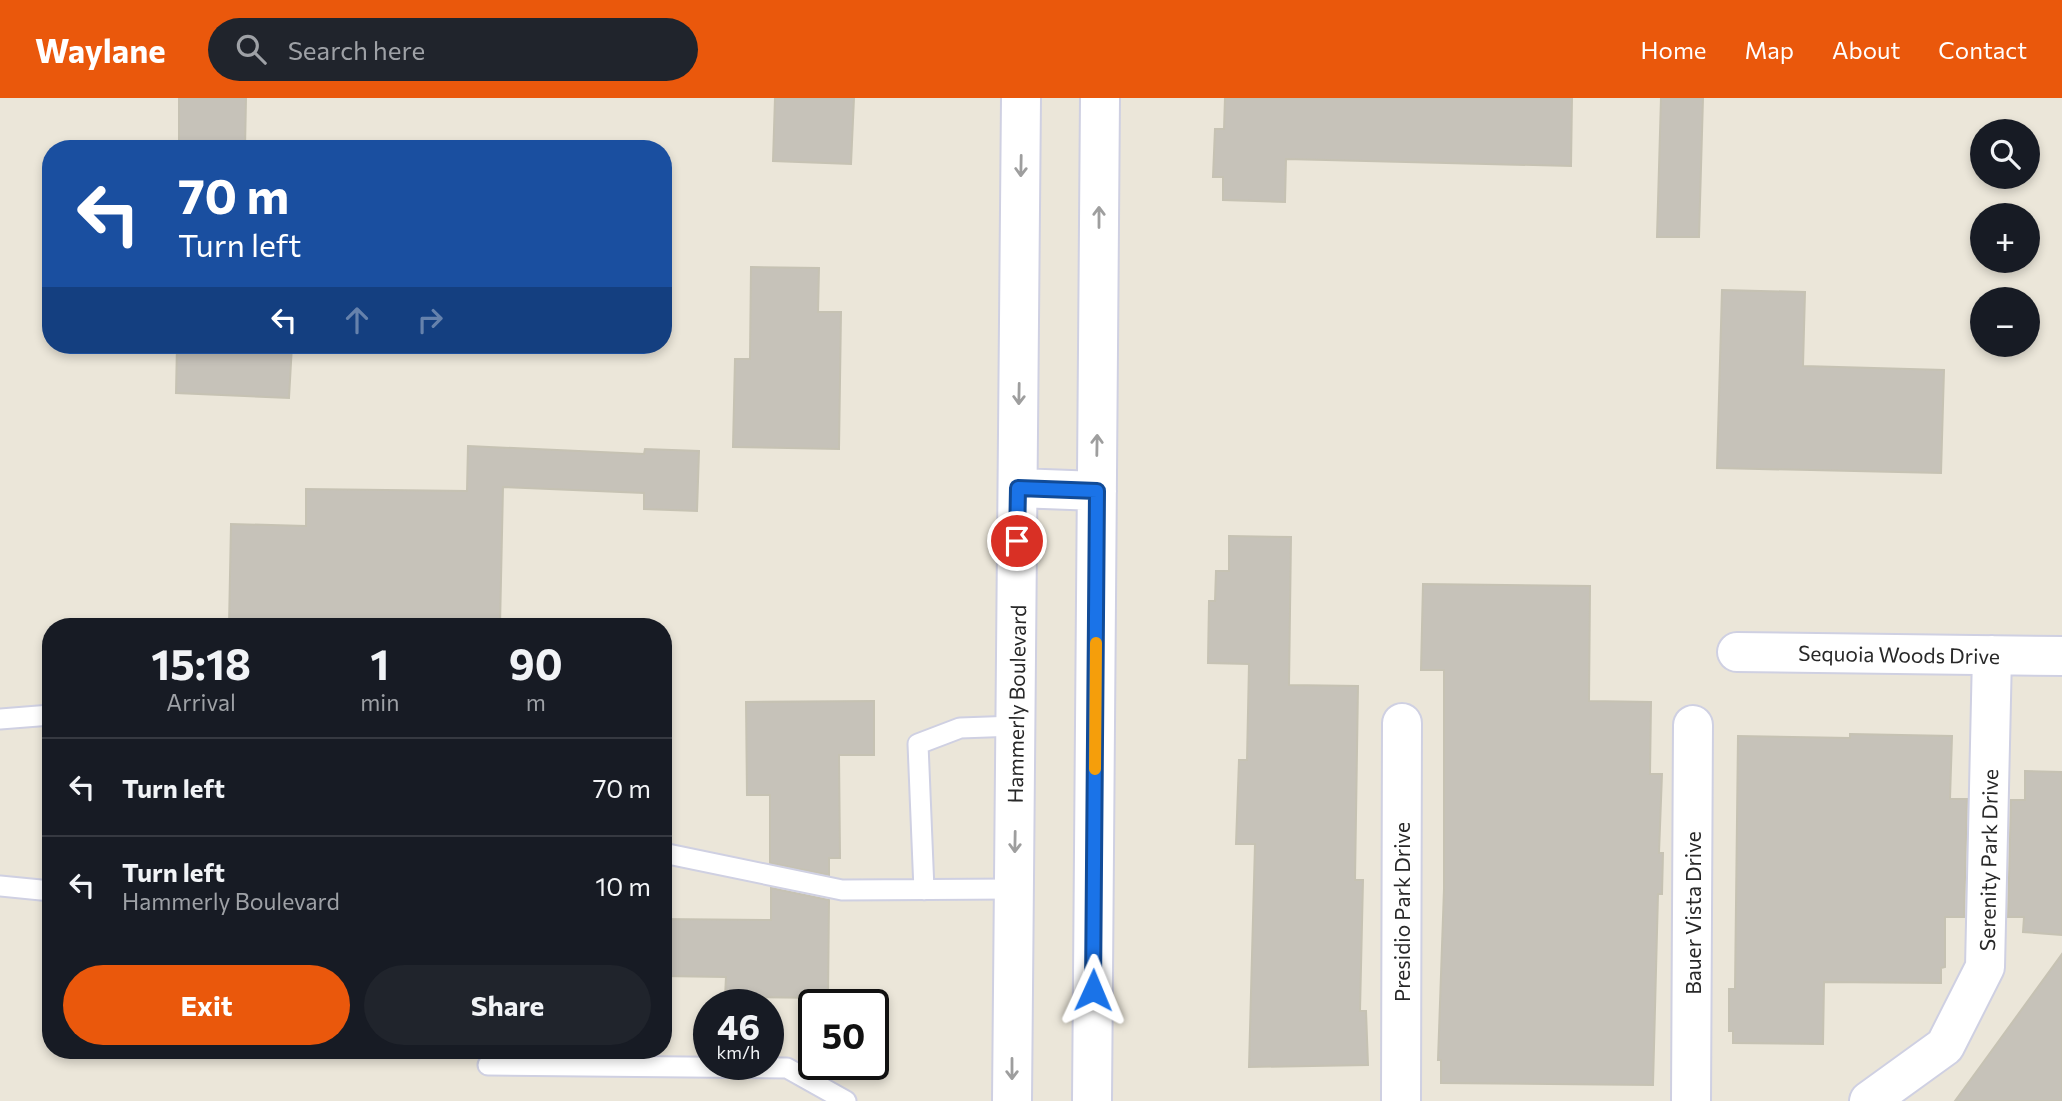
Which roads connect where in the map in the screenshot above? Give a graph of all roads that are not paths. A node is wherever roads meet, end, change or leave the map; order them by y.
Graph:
1 (1021, 98) edge
2 (1100, 98) edge
3 (1018, 488) junction
4 (1097, 491) junction
5 (1737, 652) dead end
6 (1992, 656) junction
7 (2062, 656) edge
8 (42, 716) edge
9 (0, 719) edge
10 (1402, 723) dead end
11 (1693, 725) dead end
12 (1016, 726) junction
13 (672, 855) edge
14 (0, 886) edge
15 (1014, 889) junction
16 (42, 890) edge
17 (924, 890) junction
18 (488, 1065) dead end
19 (846, 1101) edge
20 (1012, 1101) edge
21 (1092, 1101) edge
22 (1401, 1101) edge
23 (1691, 1101) edge
24 (1869, 1101) edge

1 -> 3 main road, Hammerly Boulevard
4 -> 2 main road
3 - 4 main road
3 - 12 main road, Hammerly Boulevard
4 - 21 main road
5 - 6 main road, Sequoia Woods Drive
6 - 7 main road, Sequoia Woods Drive
6 - 24 main road, Serenity Park Drive
8 - 9 lane
10 - 22 main road, Presidio Park Drive
11 - 23 main road, Bauer Vista Drive
12 -> 15 main road, Hammerly Boulevard
12 - 17 lane
13 - 17 lane
14 - 16 lane
15 - 17 lane
15 -> 20 main road, Hammerly Boulevard
18 - 19 lane

